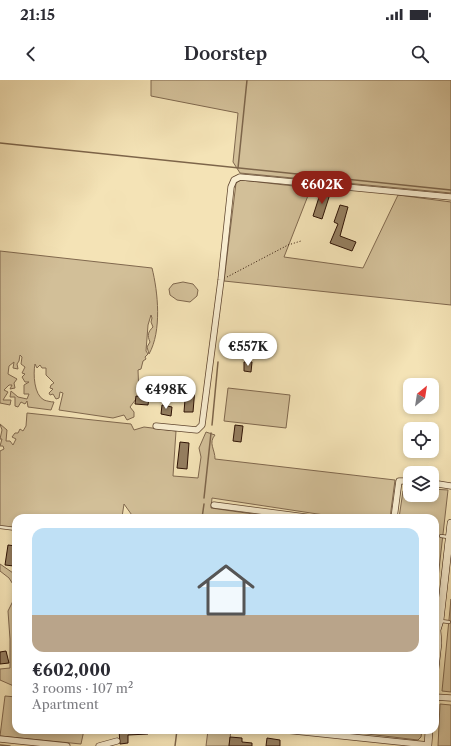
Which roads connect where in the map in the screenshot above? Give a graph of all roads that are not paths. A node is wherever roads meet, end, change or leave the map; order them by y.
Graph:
1 (451, 198) edge
2 (156, 426) dead end
3 (403, 481) edge
4 (439, 484) edge
5 (451, 486) edge
6 (214, 505) dead end
7 (283, 514) edge
8 (395, 514) edge
9 (451, 523) edge
10 (0, 527) edge
11 (12, 528) edge
12 (441, 536) dead end
13 (449, 538) junction
14 (440, 620) junction
15 (449, 622) dead end
16 (439, 640) edge
17 (439, 696) edge
18 (451, 698) edge
19 (322, 734) edge
20 (429, 734) edge
21 (0, 739) edge
22 (117, 741) dead end
23 (67, 746) edge
24 (99, 746) edge
25 (428, 746) edge

1 - 2 street
3 - 8 street
4 - 5 street
6 - 7 street
9 - 13 street
10 - 11 lane
12 - 13 lane
13 - 14 street
14 - 15 lane
14 - 16 street
17 - 18 street
19 - 25 street
20 - 25 street
21 - 23 street
22 - 24 street

